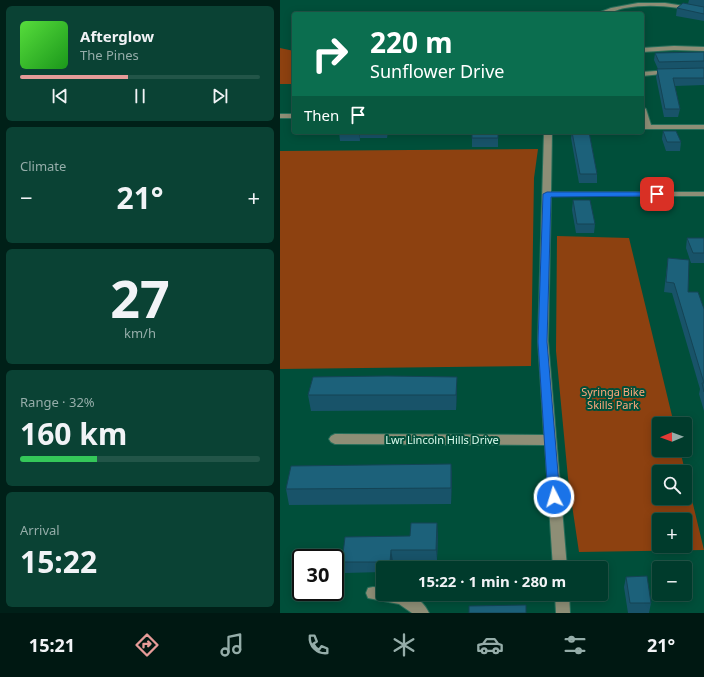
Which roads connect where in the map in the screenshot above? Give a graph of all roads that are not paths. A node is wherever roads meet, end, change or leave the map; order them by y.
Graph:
1 (704, 11) edge
2 (604, 12) edge
3 (704, 48) edge
4 (644, 50) edge
5 (676, 72) edge
6 (644, 74) edge
7 (280, 116) edge
8 (292, 116) edge
9 (645, 127) edge
10 (704, 127) edge
11 (548, 134) edge
12 (547, 194) junction
13 (704, 194) edge
14 (335, 439) dead end
15 (549, 440) junction
16 (559, 561) edge
17 (373, 593) dead end
18 (562, 601) edge
19 (422, 613) edge
20 (563, 613) edge

1 - 2 street
3 - 4 street
5 - 6 street
7 - 8 street
9 - 10 street
11 - 12 street
12 - 13 street
12 - 15 street
14 - 15 street, Lwr Lincoln Hills Drive
15 - 16 street
17 - 19 street
18 - 20 street

